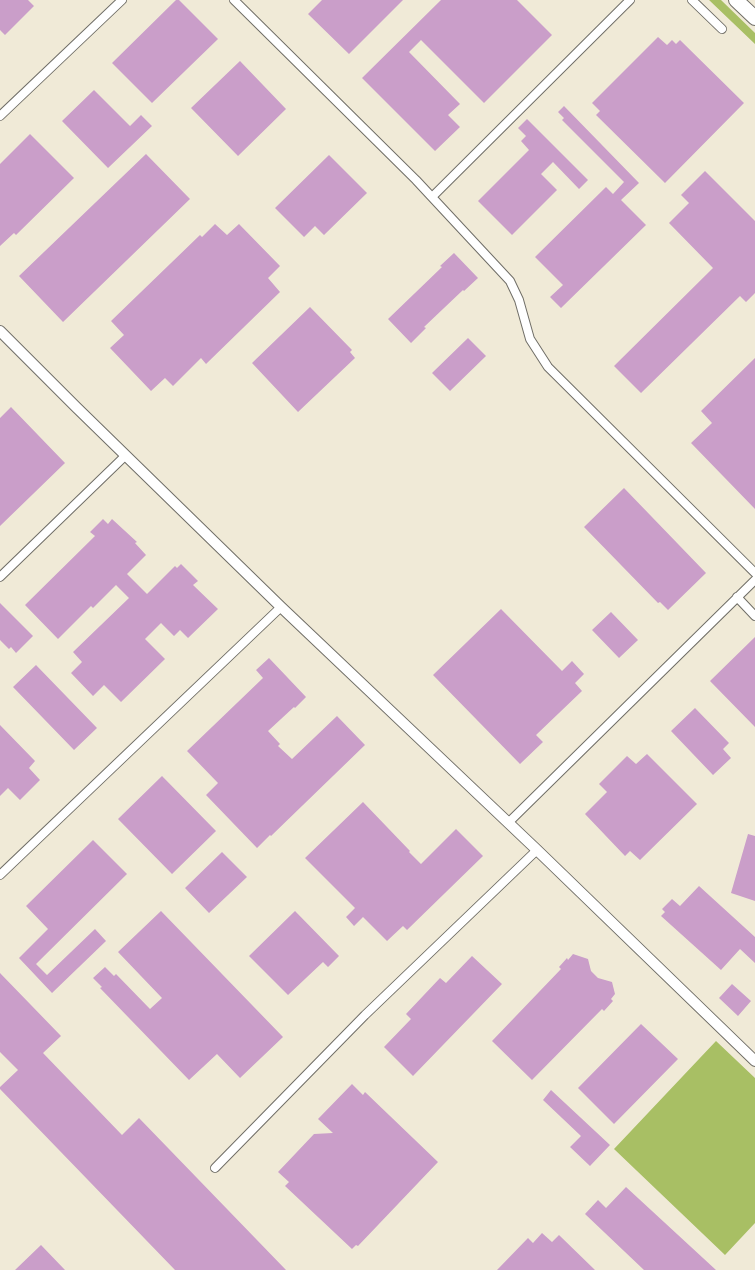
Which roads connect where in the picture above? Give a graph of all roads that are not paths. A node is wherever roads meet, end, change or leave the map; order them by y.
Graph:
1 (122, 0) edge
2 (234, 0) edge
3 (630, 0) edge
4 (692, 0) edge
5 (736, 0) edge
6 (755, 18) edge
7 (722, 29) dead end
8 (0, 116) edge
9 (432, 198) junction
10 (0, 331) edge
11 (125, 456) junction
12 (755, 573) edge
13 (0, 577) edge
14 (755, 580) edge
15 (737, 597) junction
16 (281, 607) junction
17 (755, 616) edge
18 (508, 823) junction
19 (537, 850) junction
20 (0, 875) edge
21 (755, 1061) edge
22 (215, 1168) dead end

1 - 8 street
2 - 9 street
3 - 9 street
4 - 7 street
5 - 6 highway
9 - 12 street
10 - 11 street
11 - 13 street
11 - 16 street
14 - 15 street
15 - 17 street
15 - 18 street
16 - 18 street
16 - 20 street
18 - 19 street
19 - 21 street
19 - 22 street

